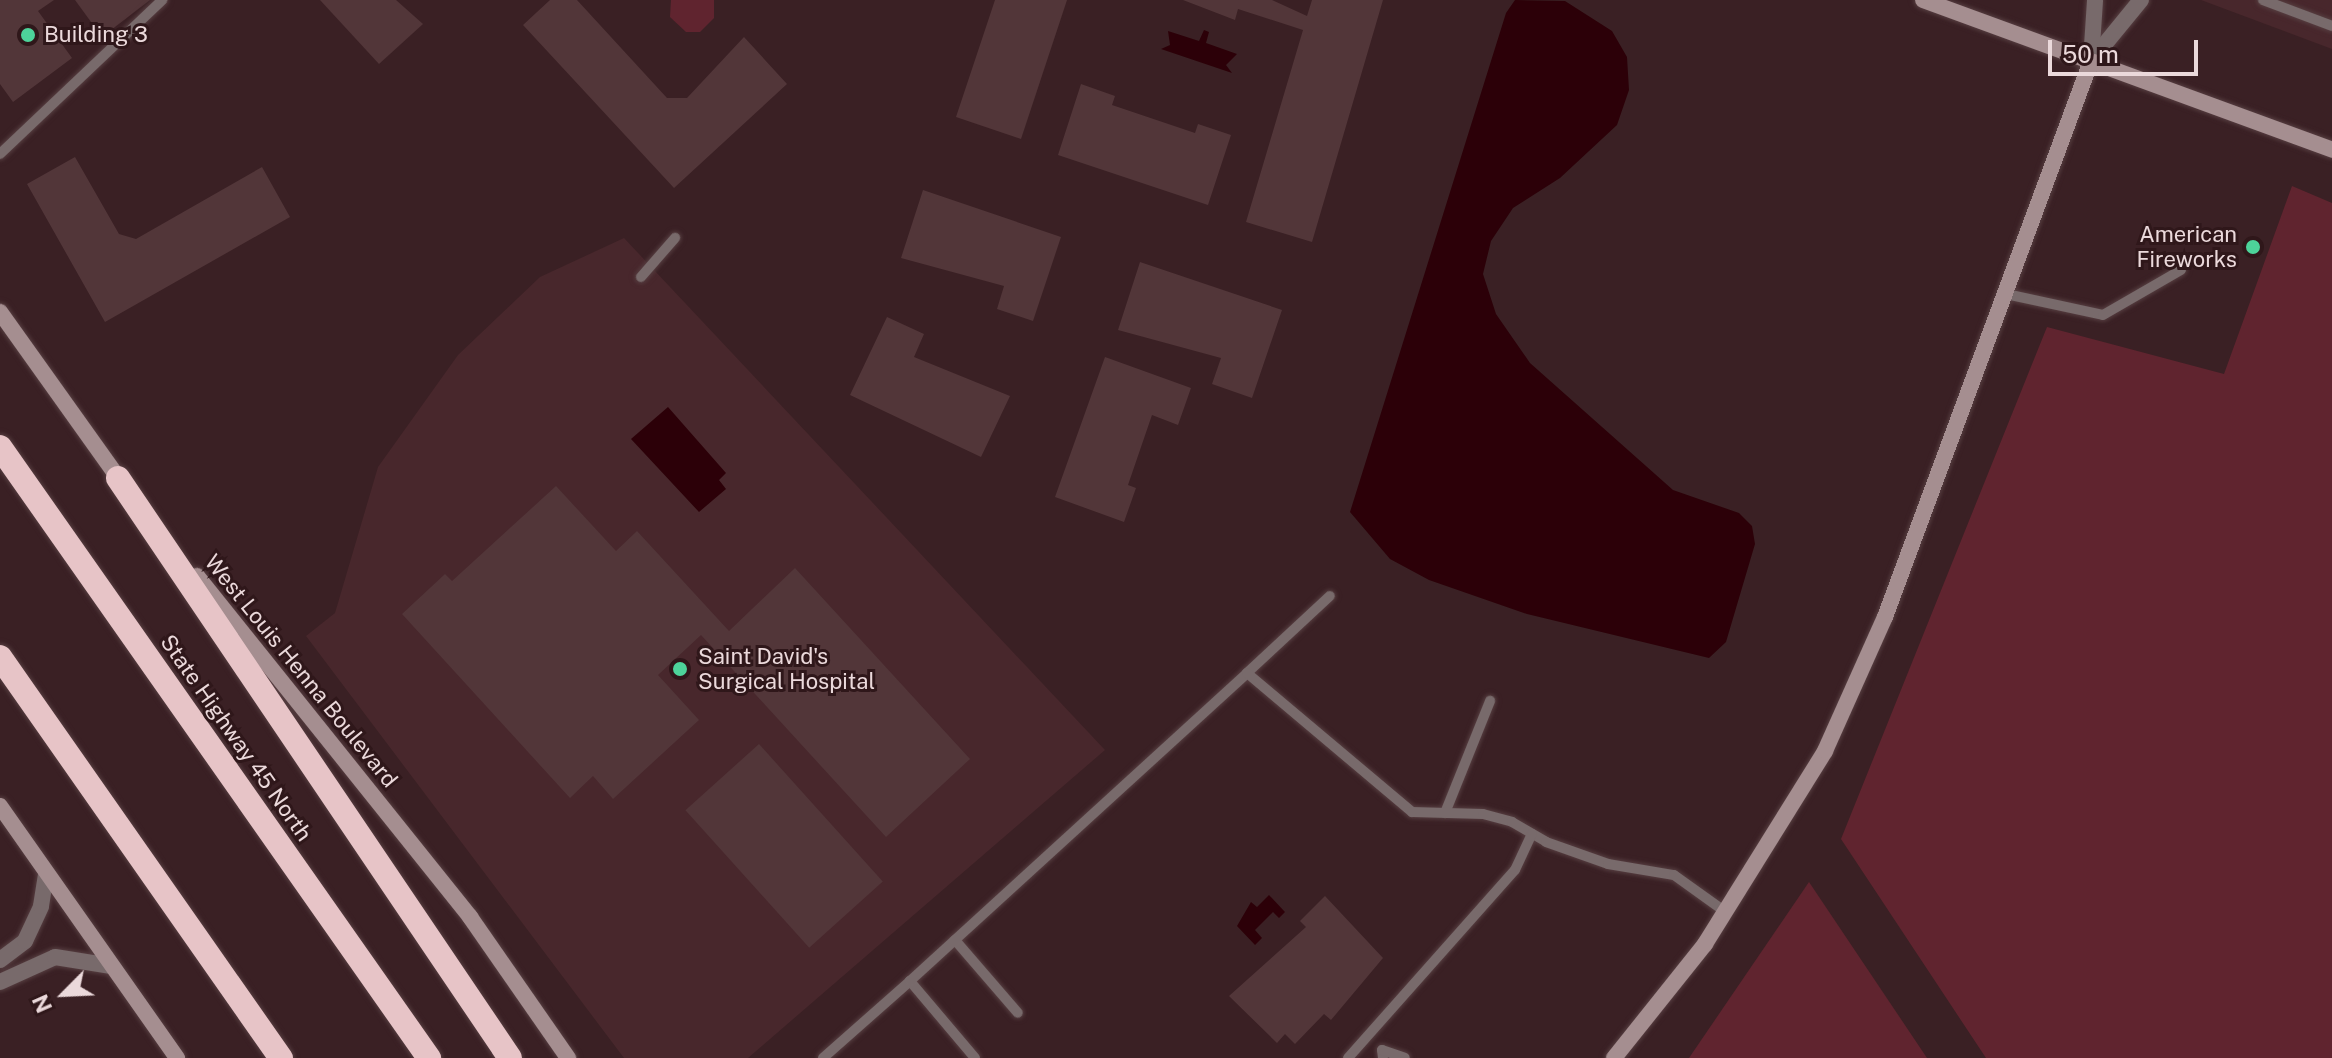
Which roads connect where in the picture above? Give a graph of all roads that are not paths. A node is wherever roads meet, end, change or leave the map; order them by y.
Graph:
1 (162, 0) edge
2 (1923, 0) edge
3 (2095, 0) edge
4 (2141, 0) edge
5 (2263, 0) edge
6 (2332, 26) edge
7 (2091, 61) junction
8 (2332, 150) edge
9 (0, 154) edge
10 (675, 238) dead end
11 (2181, 270) dead end
12 (641, 277) dead end
13 (2006, 294) junction
14 (0, 312) edge
15 (0, 447) edge
16 (118, 478) junction
17 (1330, 596) dead end
18 (0, 657) edge
19 (1247, 673) junction
20 (1490, 701) dead end
21 (0, 806) edge
22 (1445, 813) junction
23 (1532, 834) junction
24 (46, 873) junction
25 (1727, 913) junction
26 (955, 940) junction
27 (0, 960) edge
28 (111, 966) junction
29 (910, 981) junction
30 (0, 982) edge
31 (1018, 1013) dead end
32 (1370, 1036) junction
33 (1383, 1054) edge
34 (177, 1058) edge
35 (281, 1058) edge
36 (429, 1058) edge
37 (510, 1058) edge
38 (568, 1058) edge
39 (823, 1058) edge
40 (975, 1058) edge
41 (1348, 1058) edge
42 (1405, 1058) edge
43 (1614, 1058) edge

1 - 9 lane
2 - 7 main road
3 - 7 street
4 - 7 street
5 - 6 lane
7 - 8 main road
7 - 13 main road
10 - 12 lane
11 - 13 lane
13 - 25 main road
14 - 16 main road, West Louis Henna Boulevard
15 - 36 highway, State Highway 45 North
16 - 37 highway
16 - 38 main road, West Louis Henna Boulevard
17 - 19 lane
18 - 35 highway
19 - 22 lane
19 - 26 lane
20 - 22 lane
21 - 24 main road
22 - 23 lane
23 - 25 lane
23 - 32 lane
24 - 27 street
24 - 28 main road
25 - 43 main road
26 - 29 lane
26 - 31 lane
28 - 30 street
28 - 34 main road
29 - 39 lane
29 - 40 lane
32 - 33 lane
32 - 41 lane
33 - 42 lane

